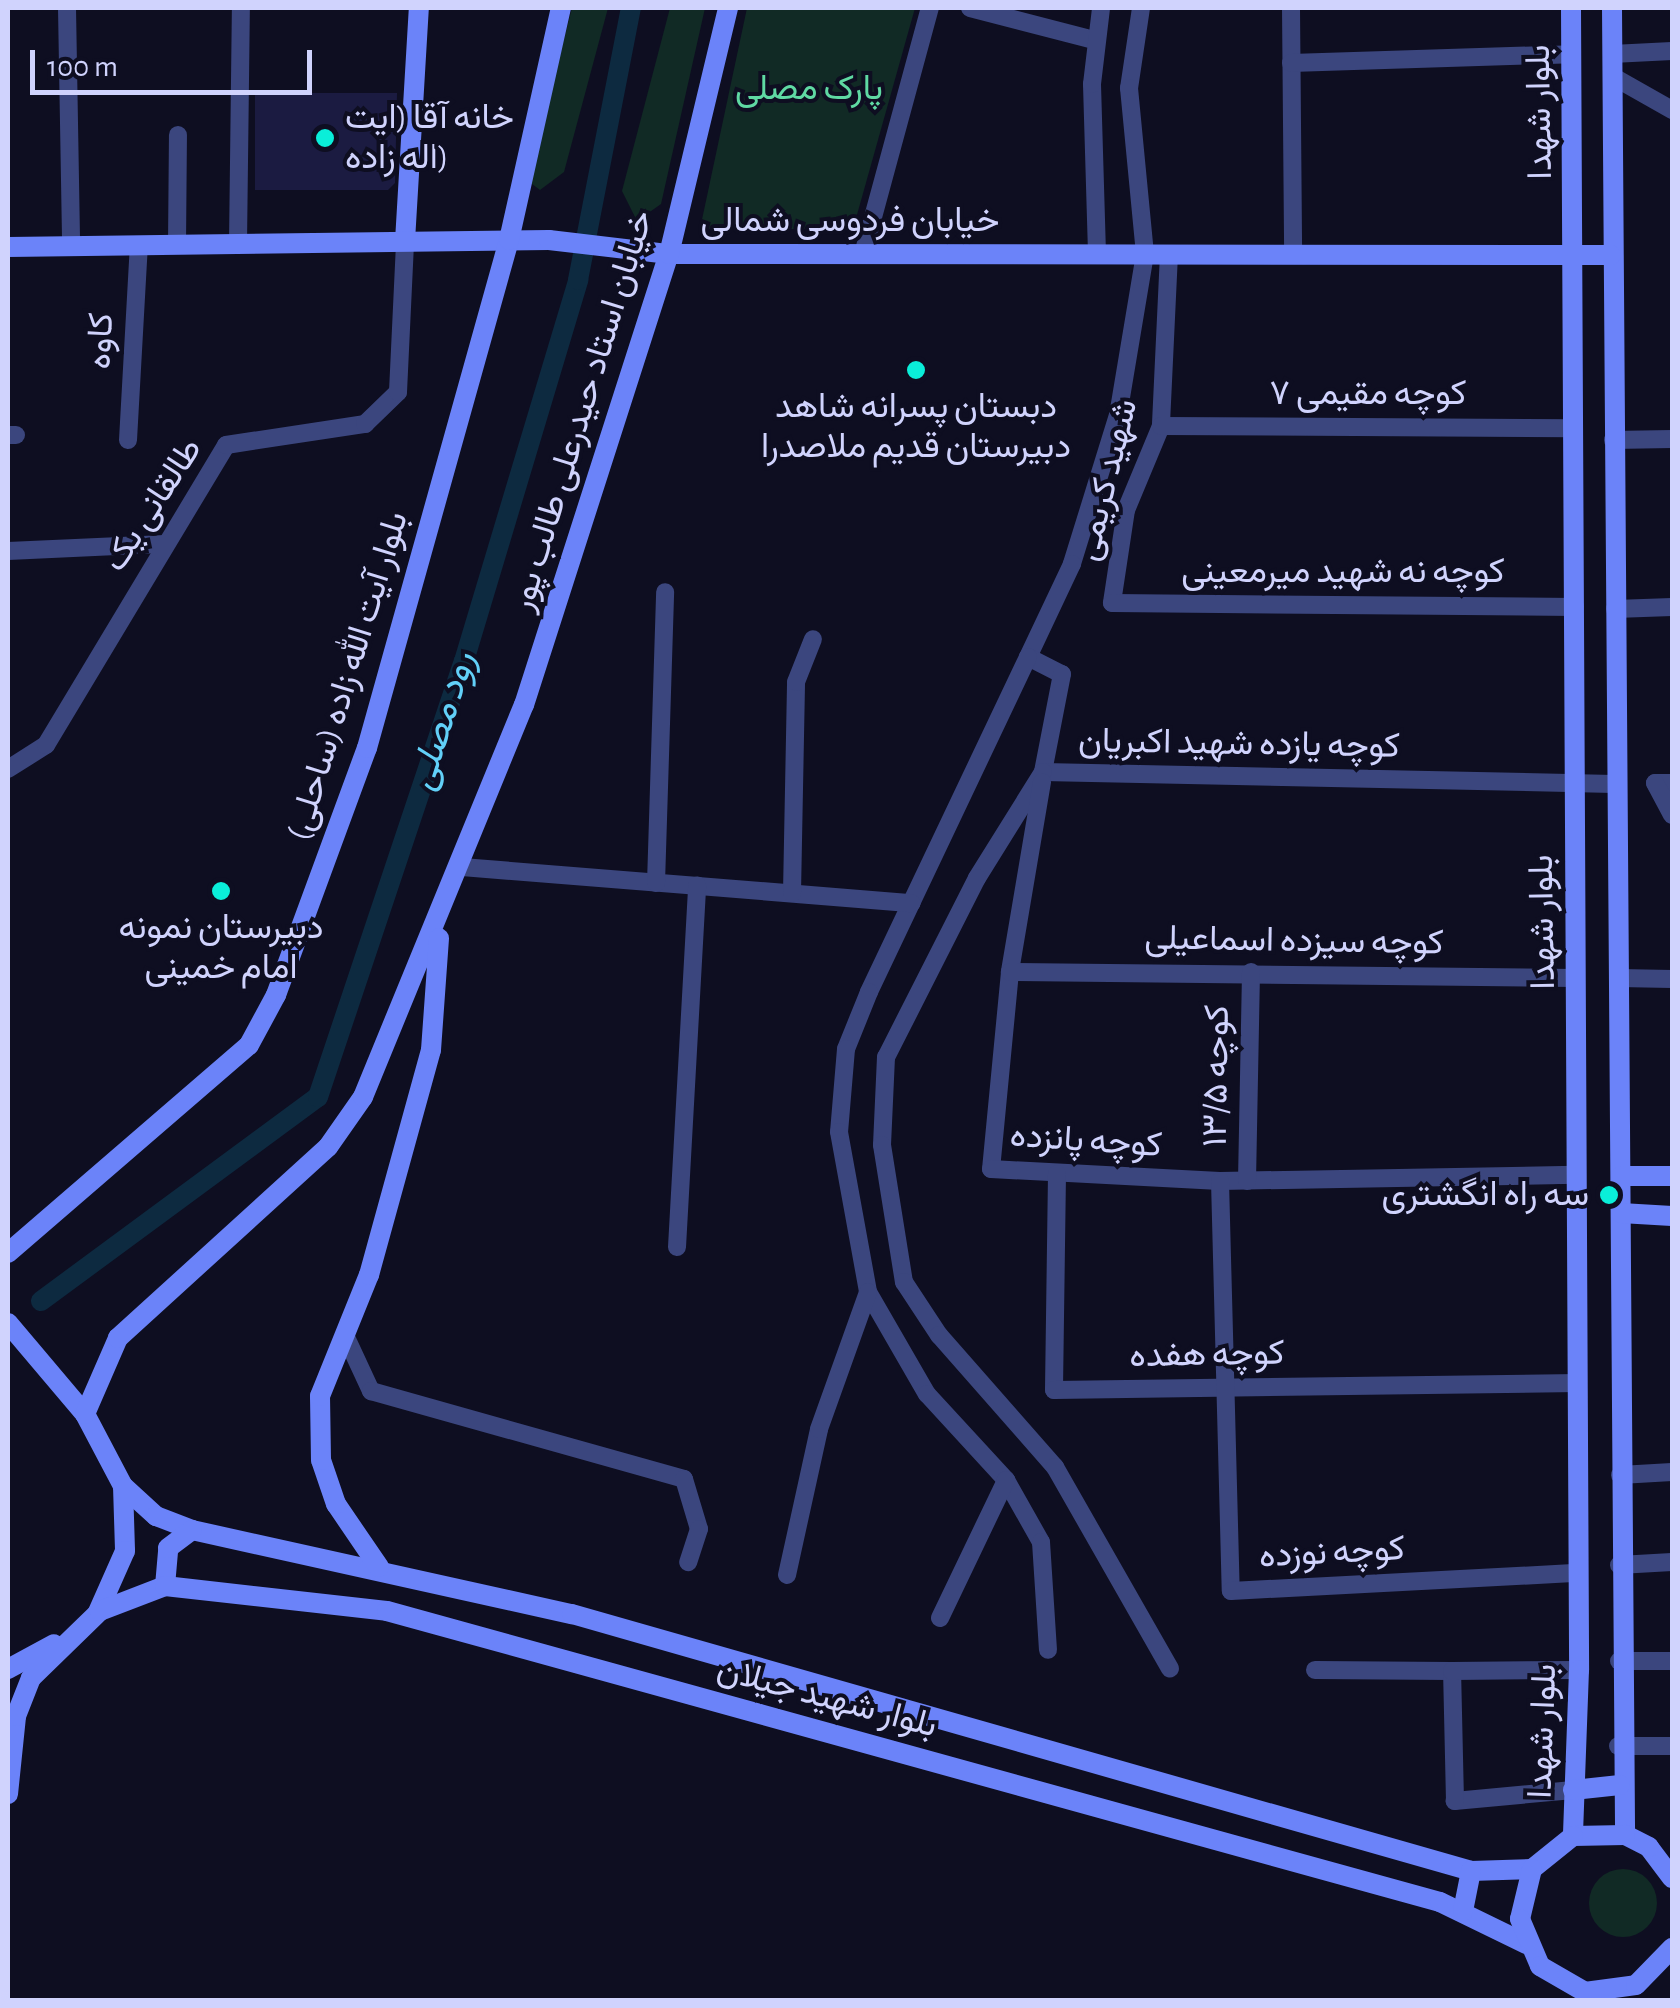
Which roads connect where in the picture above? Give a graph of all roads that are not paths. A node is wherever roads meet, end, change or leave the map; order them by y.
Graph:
1 (66, 8) edge
2 (241, 8) edge
3 (420, 8) edge
4 (561, 8) edge
5 (728, 8) edge
6 (930, 8) edge
7 (970, 8) edge
8 (1100, 8) edge
9 (1141, 8) edge
10 (1291, 8) edge
11 (1571, 8) edge
12 (1612, 8) edge
13 (1094, 40) junction
14 (1672, 52) edge
15 (1572, 54) junction
16 (1612, 54) junction
17 (1291, 63) junction
18 (1612, 76) junction
19 (1672, 110) edge
20 (178, 135) dead end
21 (508, 240) junction
22 (405, 242) junction
23 (177, 244) junction
24 (238, 244) junction
25 (139, 245) junction
26 (71, 246) junction
27 (8, 247) edge
28 (669, 254) junction
29 (863, 254) junction
30 (1097, 254) junction
31 (1145, 254) junction
32 (1170, 254) junction
33 (1293, 254) junction
34 (1575, 254) junction
35 (1611, 255) junction
36 (1162, 426) junction
37 (1574, 428) junction
38 (1672, 439) edge
39 (128, 440) dead end
40 (1613, 440) junction
41 (165, 544) junction
42 (8, 551) edge
43 (666, 592) dead end
44 (1112, 603) joint
45 (1575, 606) junction
46 (1672, 607) edge
47 (1615, 609) junction
48 (812, 639) dead end
49 (1028, 657) junction
50 (8, 769) edge
51 (1044, 772) junction
52 (1664, 782) edge
53 (1574, 784) junction
54 (1614, 784) junction
55 (1672, 815) edge
56 (462, 867) junction
57 (656, 882) junction
58 (697, 886) junction
59 (792, 894) junction
60 (912, 903) junction
61 (439, 925) junction
62 (1010, 972) junction
63 (1251, 972) junction
64 (1576, 978) junction
65 (1619, 978) junction
66 (1672, 979) edge
67 (1057, 1174) junction
68 (1576, 1175) junction
69 (1621, 1176) junction
70 (1672, 1176) edge
71 (1220, 1181) junction
72 (1248, 1181) junction
73 (1621, 1213) junction
74 (1672, 1216) edge
75 (677, 1247) dead end
76 (8, 1254) edge
77 (868, 1292) junction
78 (8, 1323) edge
79 (344, 1335) junction
80 (1578, 1382) junction
81 (1220, 1389) junction
82 (84, 1414) junction
83 (1672, 1472) edge
84 (1620, 1474) junction
85 (1006, 1480) junction
86 (123, 1486) junction
87 (192, 1530) junction
88 (688, 1562) dead end
89 (1672, 1562) edge
90 (1619, 1565) junction
91 (379, 1567) junction
92 (1578, 1573) junction
93 (787, 1574) dead end
94 (166, 1586) junction
95 (100, 1611) junction
96 (940, 1618) dead end
97 (1048, 1650) dead end
98 (1618, 1661) junction
99 (1672, 1661) edge
100 (8, 1669) edge
101 (1170, 1669) dead end
102 (1314, 1670) dead end
103 (1579, 1670) junction
104 (1452, 1671) junction
105 (1618, 1746) junction
106 (1672, 1746) edge
107 (1620, 1785) junction
108 (1573, 1790) junction
109 (8, 1794) edge
110 (1625, 1835) junction
111 (1572, 1836) junction
112 (1672, 1846) edge
113 (1648, 1847) junction
114 (1532, 1869) junction
115 (1472, 1871) junction
116 (1672, 1878) edge
117 (1462, 1910) junction
118 (1526, 1944) junction
119 (1671, 1957) edge
120 (1616, 1996) edge

1 - 26 street
2 - 24 street
3 - 22 main road
4 - 21 main road, بلوار آیت الله زاده (ساحلی)
5 - 28 main road, خیابان استاد حیدرعلی طالب پور
6 - 29 street
7 - 13 street
8 - 13 street
9 - 31 street
10 - 17 street
11 - 15 main road, بلوار شهدا
12 - 16 main road, بلوار شهدا
13 - 30 street
14 - 16 street
15 - 17 street
15 - 34 main road, بلوار شهدا
16 - 18 main road, بلوار شهدا
17 - 33 street
18 - 19 street
18 - 35 main road, بلوار شهدا
20 - 23 street
21 - 22 main road, خیابان فردوسی شمالی
21 - 28 main road, خیابان فردوسی شمالی
21 - 76 main road, بلوار آیت الله زاده (ساحلی)
22 - 24 main road, خیابان فردوسی شمالی
22 - 41 street, طالقانی یک
23 - 24 main road, خیابان فردوسی شمالی
23 - 25 main road, خیابان فردوسی شمالی
25 - 26 main road, خیابان فردوسی شمالی
25 - 39 street, کاوه
26 - 27 main road, خیابان فردوسی شمالی
28 - 29 main road, خیابان فردوسی شمالی
28 - 56 main road, خیابان استاد حیدرعلی طالب پور
29 - 30 main road, خیابان فردوسی شمالی
30 - 31 main road, خیابان فردوسی شمالی
31 - 32 main road, خیابان فردوسی شمالی
31 - 49 street
32 - 33 main road, خیابان فردوسی شمالی
32 - 36 street, شهید کریمی
33 - 34 main road, خیابان فردوسی شمالی
34 - 35 main road, خیابان فردوسی شمالی
34 - 37 main road, بلوار شهدا
35 - 40 main road, بلوار شهدا
36 - 37 street, کوچه مقیمی ۷
36 - 44 street, شهید کریمی
37 - 45 main road, بلوار شهدا
38 - 40 street
40 - 47 main road, بلوار شهدا
41 - 42 street
41 - 50 street, طالقانی یک
43 - 57 street
44 - 45 street, کوچه نه شهید میرمعینی
45 - 53 main road, بلوار شهدا
46 - 47 street
47 - 54 main road, بلوار شهدا
48 - 59 street
49 - 51 street, کوچه یازده شهید اکبریان
49 - 60 street
51 - 53 street, کوچه یازده شهید اکبریان
51 - 62 street, کوچه پانزده
51 - 101 street
52 - 55 street
53 - 54 street, کوچه یازده شهید اکبریان
53 - 64 main road, بلوار شهدا
54 - 65 main road, بلوار شهدا
56 - 57 street
56 - 61 main road, خیابان استاد حیدرعلی طالب پور
57 - 58 street
58 - 59 street
58 - 75 street
59 - 60 street
60 - 77 street
61 - 79 main road
61 - 82 main road, خیابان استاد حیدرعلی طالب پور
62 - 63 street, کوچه سیزده اسماعیلی
62 - 67 street, کوچه پانزده
63 - 64 street, کوچه سیزده اسماعیلی
63 - 72 street, کوچه ۱۳/۵
64 - 68 main road, بلوار شهدا
65 - 66 street
65 - 69 main road, بلوار شهدا
67 - 71 street, کوچه پانزده
67 - 81 street, کوچه هفده
68 - 72 street, کوچه پانزده
68 - 80 main road, بلوار شهدا
69 - 70 main road
69 - 73 main road, بلوار شهدا
71 - 72 street, کوچه پانزده
71 - 81 street
73 - 74 main road
73 - 84 main road, بلوار شهدا
77 - 85 street
77 - 93 street
78 - 82 main road
79 - 88 street
79 - 91 main road
80 - 81 street, کوچه هفده
80 - 92 main road, بلوار شهدا
81 - 92 street, کوچه نوزده
82 - 86 main road
83 - 84 street
84 - 90 main road, بلوار شهدا
85 - 96 street
85 - 97 street
86 - 87 main road, بلوار شهید جیلان
86 - 95 main road
87 - 91 main road, بلوار شهید جیلان
87 - 94 main road
89 - 90 street
90 - 98 main road, بلوار شهدا
91 - 115 main road, بلوار شهید جیلان
92 - 103 main road, بلوار شهدا
94 - 95 main road, بلوار شهید جیلان
94 - 117 main road, بلوار شهید جیلان
95 - 100 main road
95 - 109 main road
98 - 99 street
98 - 105 main road, بلوار شهدا
102 - 104 street
103 - 104 street
103 - 108 main road, بلوار شهدا
104 - 108 street
105 - 106 street
105 - 107 main road, بلوار شهدا
107 - 108 main road
107 - 110 main road, بلوار شهدا
108 - 111 main road, بلوار شهدا
110 - 111 main road
110 - 113 main road
111 - 114 main road
112 - 113 main road
113 - 116 main road
114 - 115 main road, بلوار شهید جیلان
114 - 118 main road
115 - 117 main road
117 - 118 main road, بلوار شهید جیلان
118 - 120 main road
119 - 120 main road

